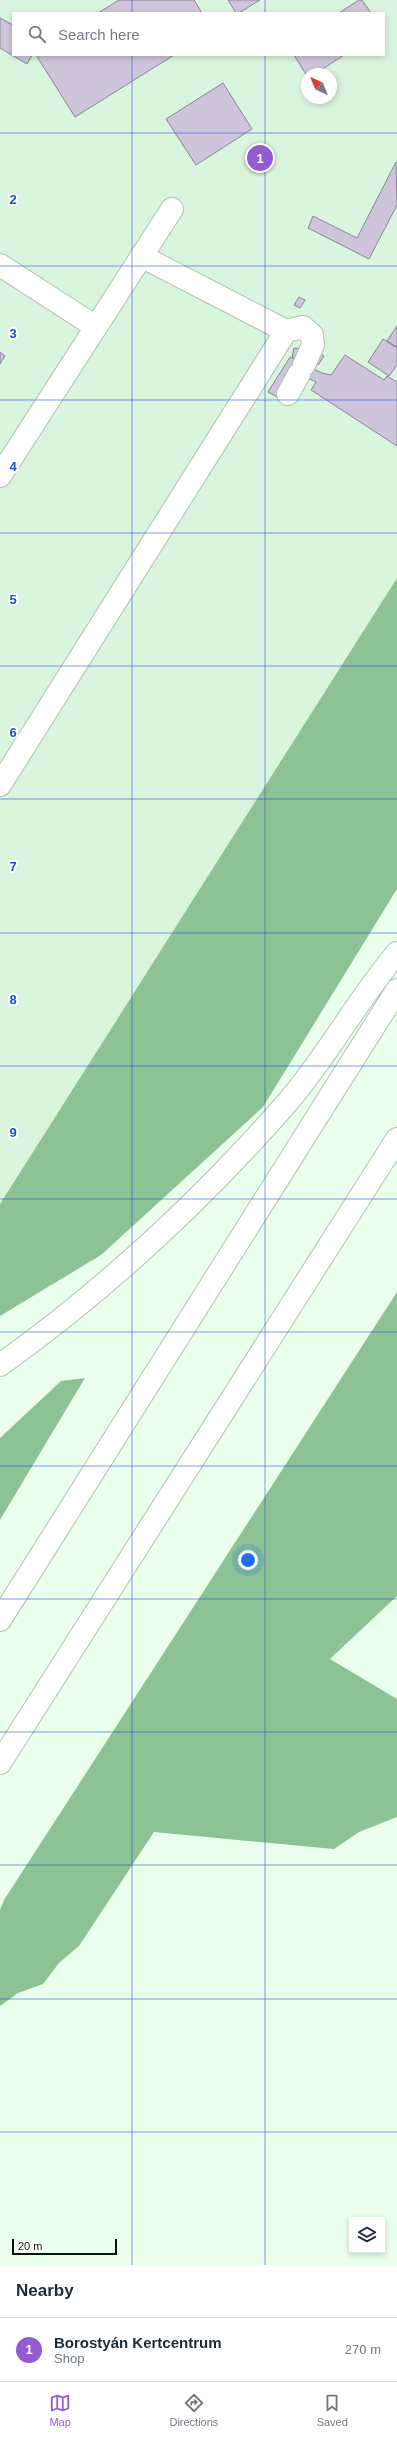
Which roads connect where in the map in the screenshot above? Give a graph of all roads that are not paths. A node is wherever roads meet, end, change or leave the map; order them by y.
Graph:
1 (172, 209) dead end
2 (141, 256) junction
3 (0, 265) edge
4 (96, 327) junction
5 (286, 331) junction
6 (288, 394) dead end
7 (0, 476) edge
8 (0, 785) edge
9 (397, 953) edge
10 (397, 990) edge
11 (397, 1139) edge
12 (0, 1365) edge
13 (0, 1620) edge
14 (0, 1763) edge

1 - 2 main road
2 - 4 main road
2 - 5 main road
3 - 4 main road
4 - 7 main road
5 - 6 main road
5 - 8 main road
9 - 12 main road
10 - 13 main road
11 - 14 main road

